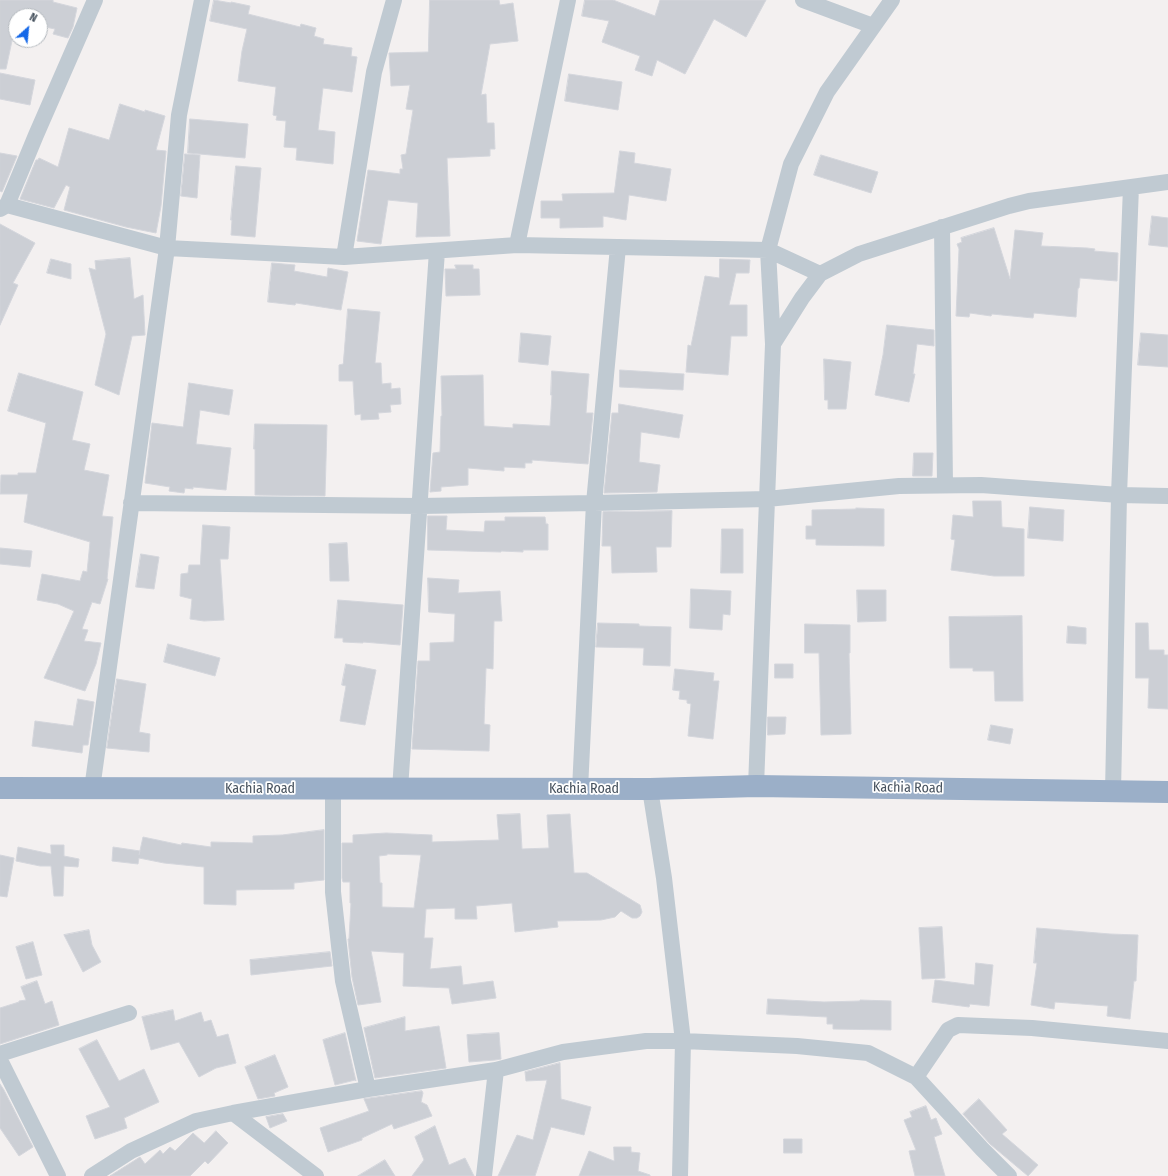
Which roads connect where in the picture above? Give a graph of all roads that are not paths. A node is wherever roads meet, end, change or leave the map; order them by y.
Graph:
1 (95, 0) edge
2 (202, 0) edge
3 (394, 0) edge
4 (568, 0) edge
5 (803, 0) edge
6 (892, 0) edge
7 (873, 26) junction
8 (1168, 182) edge
9 (1131, 187) junction
10 (4, 207) edge
11 (942, 227) junction
12 (517, 245) junction
13 (618, 247) junction
14 (167, 248) junction
15 (437, 250) junction
16 (768, 250) junction
17 (344, 257) junction
18 (820, 274) junction
19 (773, 344) junction
20 (945, 485) junction
21 (1119, 495) junction
22 (1168, 496) edge
23 (767, 499) junction
24 (132, 503) junction
25 (594, 503) junction
26 (420, 506) junction
27 (756, 786) junction
28 (0, 788) edge
29 (92, 789) junction
30 (332, 789) junction
31 (400, 789) junction
32 (580, 789) junction
33 (650, 789) junction
34 (1113, 792) junction
35 (1168, 792) edge
36 (129, 1013) dead end
37 (683, 1041) junction
38 (1168, 1041) edge
39 (0, 1054) edge
40 (0, 1060) edge
41 (496, 1070) junction
42 (916, 1077) junction
43 (368, 1089) junction
44 (233, 1113) junction
45 (58, 1176) edge
46 (92, 1176) edge
47 (316, 1176) edge
48 (484, 1176) edge
49 (680, 1176) edge
50 (1009, 1176) edge

1 - 10 street
2 - 14 street
3 - 17 street
4 - 12 street
5 - 7 street
6 - 7 street
7 - 16 street
8 - 9 street
9 - 11 street
9 - 21 street
10 - 14 street
11 - 18 street
11 - 20 street
12 - 13 street
12 - 15 street
13 - 16 street
13 - 25 street
14 - 17 street
14 - 24 street
15 - 17 street
15 - 26 street
16 - 18 street
16 - 19 street
18 - 19 street
19 - 23 street
20 - 21 street
20 - 23 street
21 - 22 street
21 - 34 street
23 - 25 street
23 - 27 street
24 - 26 street
24 - 29 street
25 - 26 street
25 - 32 street
26 - 31 street
27 - 33 highway, Kachia Road
27 - 34 highway, Kachia Road
28 - 29 highway, Kachia Road
29 - 30 highway, Kachia Road
30 - 31 highway, Kachia Road
30 - 43 street
31 - 32 highway, Kachia Road
32 - 33 highway, Kachia Road
33 - 37 street
34 - 35 highway, Kachia Road
36 - 39 street
37 - 41 street
37 - 42 street
37 - 49 street
38 - 42 street
40 - 45 street
41 - 43 street
41 - 48 street
42 - 50 street
43 - 44 street
44 - 46 street
44 - 47 street

